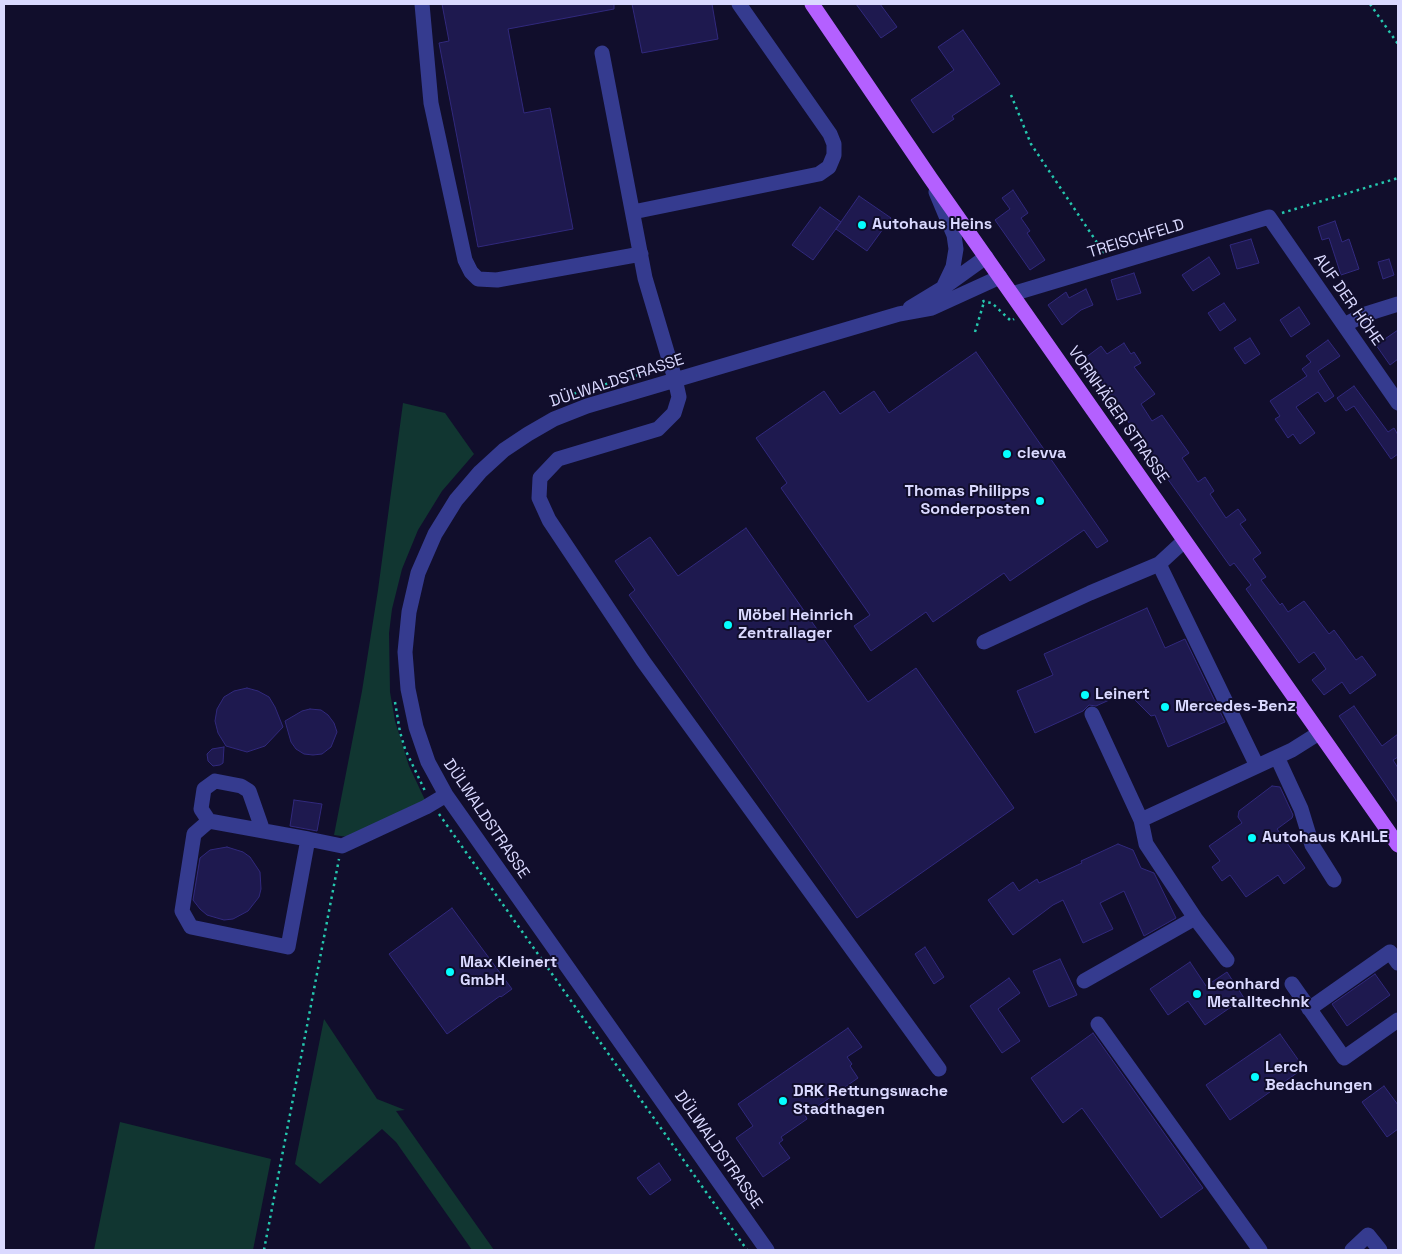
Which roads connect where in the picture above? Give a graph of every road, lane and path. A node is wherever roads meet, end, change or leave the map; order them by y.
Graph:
1 (422, 4) edge
2 (739, 4) edge
3 (812, 4) edge
4 (1370, 4) edge
5 (1398, 44) edge
6 (602, 53) dead end
7 (1011, 95) dead end
8 (1398, 178) edge
9 (931, 179) junction
10 (633, 212) junction
11 (1269, 217) junction
12 (641, 254) junction
13 (986, 257) junction
14 (1111, 265) junction
15 (1000, 277) junction
16 (943, 288) junction
17 (1012, 294) junction
18 (981, 295) junction
19 (1398, 304) edge
20 (1024, 311) junction
21 (899, 314) junction
22 (1344, 325) junction
23 (975, 332) dead end
24 (673, 372) junction
25 (554, 403) dead end
26 (1398, 403) edge
27 (1184, 541) junction
28 (1159, 564) junction
29 (984, 642) dead end
30 (394, 693) dead end
31 (1092, 714) dead end
32 (1319, 733) junction
33 (1277, 756) junction
34 (1257, 766) junction
35 (446, 795) junction
36 (432, 804) junction
37 (1141, 820) junction
38 (209, 821) junction
39 (263, 831) junction
40 (308, 839) junction
41 (1398, 845) edge
42 (342, 846) junction
43 (1334, 880) dead end
44 (1195, 918) junction
45 (1227, 960) dead end
46 (1398, 963) edge
47 (1084, 981) dead end
48 (1292, 984) dead end
49 (1309, 1010) junction
50 (1398, 1020) edge
51 (1098, 1024) dead end
52 (939, 1069) dead end
53 (264, 1250) edge
54 (747, 1250) edge
55 (767, 1250) edge
56 (1260, 1250) edge
57 (1352, 1250) edge
58 (1380, 1250) edge

1 - 12 street
2 - 10 street
3 - 9 main road, VORNHÄGER STRASSE
4 - 5 path
6 - 10 street
7 - 14 path
8 - 11 path
9 - 13 main road, VORNHÄGER STRASSE
9 - 16 street
10 - 12 street
11 - 14 street, TREISCHFELD
11 - 22 street, AUF DER HÖHE
12 - 24 street
13 - 15 main road, VORNHÄGER STRASSE
13 - 16 street, DÜLWALDSTRASSE
14 - 17 street, TREISCHFELD
15 - 17 main road, VORNHÄGER STRASSE
15 - 18 street, DÜLWALDSTRASSE
16 - 21 street, DÜLWALDSTRASSE
17 - 20 main road, VORNHÄGER STRASSE
18 - 20 path
18 - 21 street, DÜLWALDSTRASSE
18 - 23 path
19 - 22 street
20 - 27 main road, VORNHÄGER STRASSE
21 - 24 street, DÜLWALDSTRASSE
22 - 26 street, AUF DER HÖHE
24 - 25 path
24 - 35 street, DÜLWALDSTRASSE
24 - 52 street
27 - 28 street
27 - 32 main road, VORNHÄGER STRASSE
28 - 29 street
28 - 34 street
30 - 36 path
31 - 37 street
32 - 33 street
32 - 41 main road, VORNHÄGER STRASSE
33 - 34 street
33 - 43 street
34 - 37 street
35 - 36 street
35 - 55 street, DÜLWALDSTRASSE
36 - 42 street
36 - 54 path
37 - 44 street
38 - 39 street
38 - 39 street
38 - 40 street
39 - 40 street
40 - 42 street
42 - 53 path
44 - 45 street
44 - 47 street
46 - 49 street
48 - 49 street
49 - 50 street
51 - 56 street
57 - 58 street

